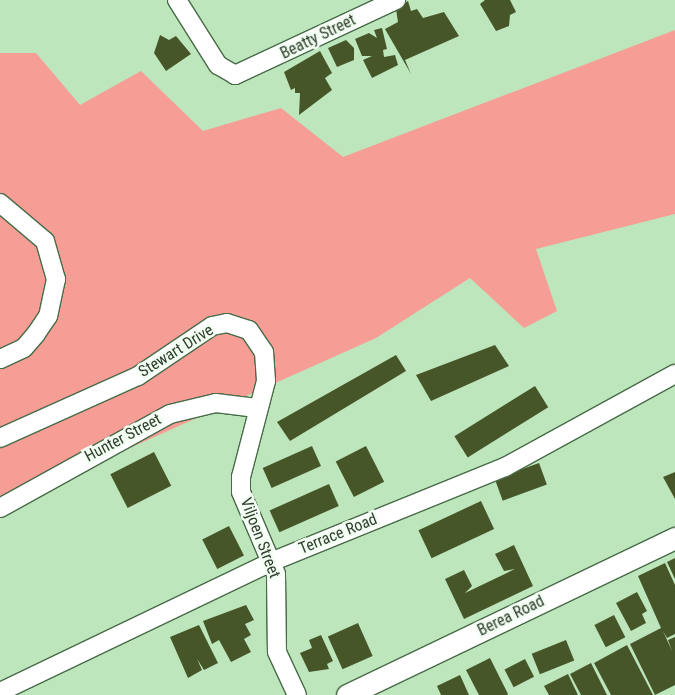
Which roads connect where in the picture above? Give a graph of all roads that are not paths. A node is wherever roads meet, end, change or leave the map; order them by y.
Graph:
1 (177, 0) edge
2 (396, 0) edge
3 (0, 203) edge
4 (0, 359) edge
5 (675, 374) edge
6 (257, 408) junction
7 (0, 438) edge
8 (0, 508) edge
9 (675, 538) edge
10 (271, 562) junction
11 (0, 692) edge
12 (297, 695) edge
13 (347, 695) edge

1 - 2 street, Beatty Street
3 - 4 street
5 - 10 street, Terrace Road
6 - 7 street, Stewart Drive
6 - 8 street, Hunter Street
6 - 10 street, Viljoen Street
9 - 13 street, Berea Road
10 - 11 street, Terrace Road
10 - 12 street, Viljoen Street

